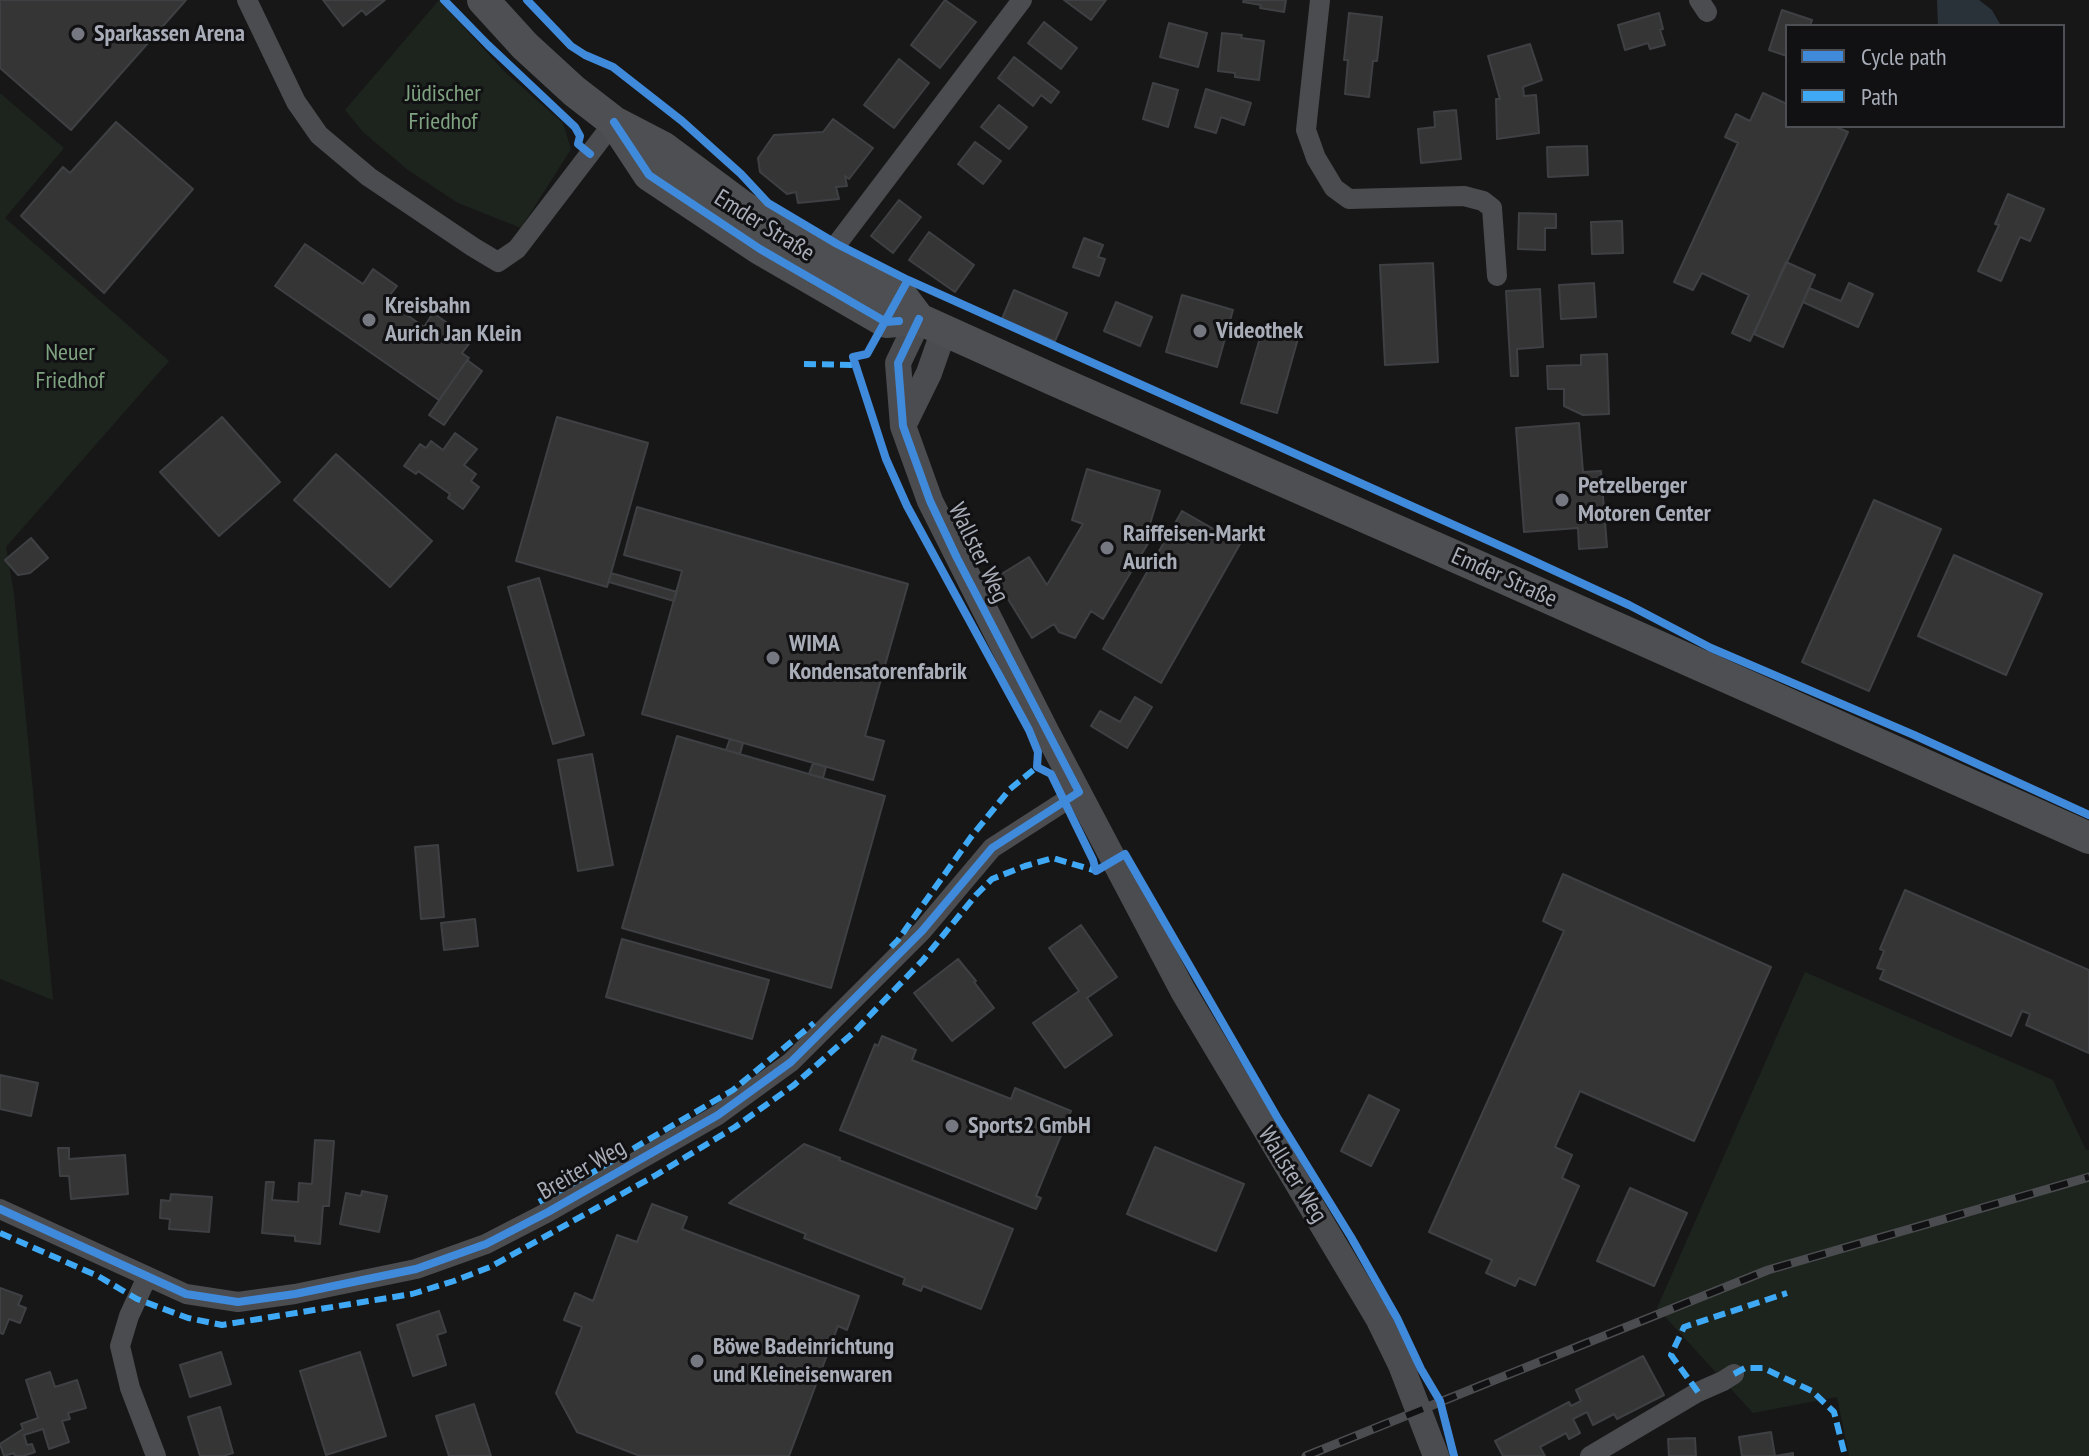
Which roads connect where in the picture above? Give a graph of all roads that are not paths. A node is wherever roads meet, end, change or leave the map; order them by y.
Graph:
1 (247, 0) edge
2 (483, 0) edge
3 (1022, 0) edge
4 (1320, 0) edge
5 (614, 122) junction
6 (829, 258) junction
7 (1497, 276) dead end
8 (932, 325) junction
9 (1079, 792) junction
10 (2089, 838) edge
11 (0, 1209) edge
12 (147, 1277) junction
13 (1734, 1374) dead end
14 (156, 1456) edge
15 (1436, 1456) edge
16 (1590, 1456) edge

1 - 5 street
2 - 5 main road, Emder Straße
3 - 6 street
4 - 7 street
5 - 6 main road, Emder Straße
5 - 8 main road, Emder Straße
6 - 8 main road, Emder Straße
8 - 9 street, Wallster Weg
8 - 10 main road, Emder Straße
9 - 12 street, Breiter Weg
9 - 15 street, Wallster Weg
11 - 12 street, Breiter Weg
12 - 14 street
13 - 16 street

